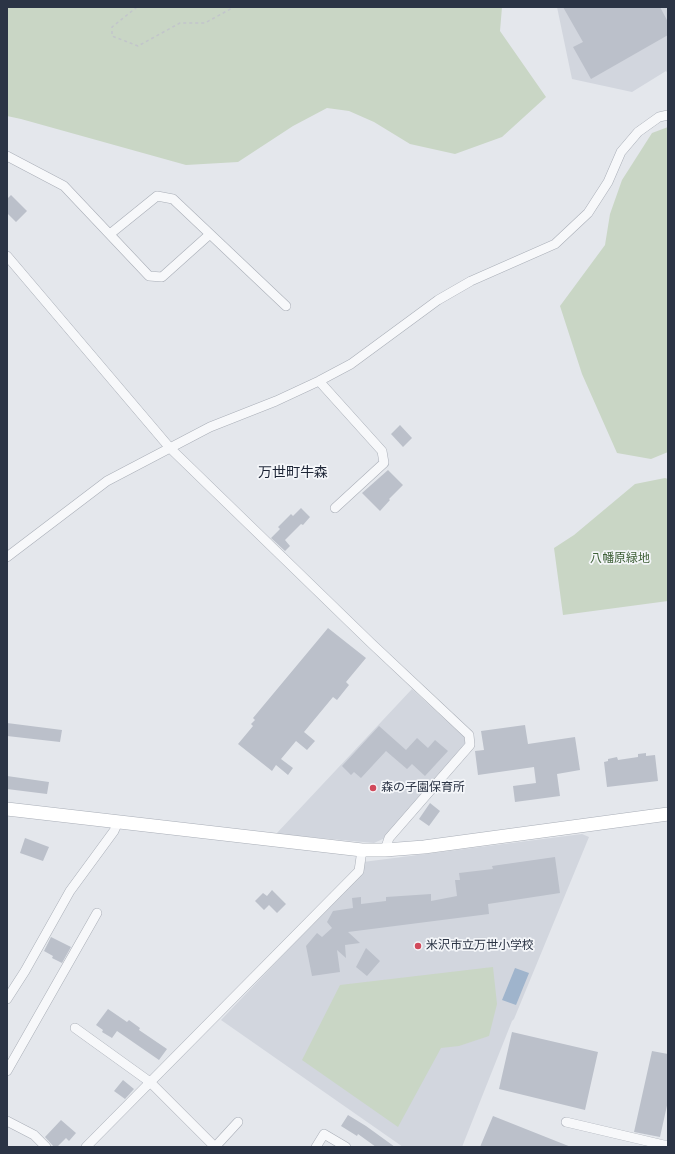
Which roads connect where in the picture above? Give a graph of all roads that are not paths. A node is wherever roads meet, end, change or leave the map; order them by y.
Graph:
1 (668, 115) edge
2 (7, 156) edge
3 (110, 234) junction
4 (210, 234) junction
5 (7, 256) edge
6 (286, 306) dead end
7 (319, 381) junction
8 (170, 448) junction
9 (335, 508) dead end
10 (7, 557) edge
11 (7, 809) edge
12 (668, 814) edge
13 (118, 822) junction
14 (362, 850) junction
15 (385, 850) junction
16 (97, 913) dead end
17 (7, 999) edge
18 (75, 1028) dead end
19 (7, 1071) edge
20 (150, 1082) junction
21 (7, 1121) edge
22 (238, 1122) dead end
23 (566, 1122) dead end
24 (668, 1146) edge
25 (46, 1147) edge
26 (86, 1147) edge
27 (316, 1147) edge
28 (346, 1147) edge

1 - 7 street
2 - 3 street
3 - 4 street
3 - 4 street
4 - 6 street
5 - 8 street
7 - 8 street
7 - 9 street
8 - 10 street
8 - 15 street
11 - 13 street
12 - 15 street
13 - 14 street
13 - 17 street
14 - 15 street
14 - 20 street
16 - 19 street
18 - 20 street
20 - 22 street
20 - 26 street
21 - 25 street
23 - 24 street
27 - 28 street

